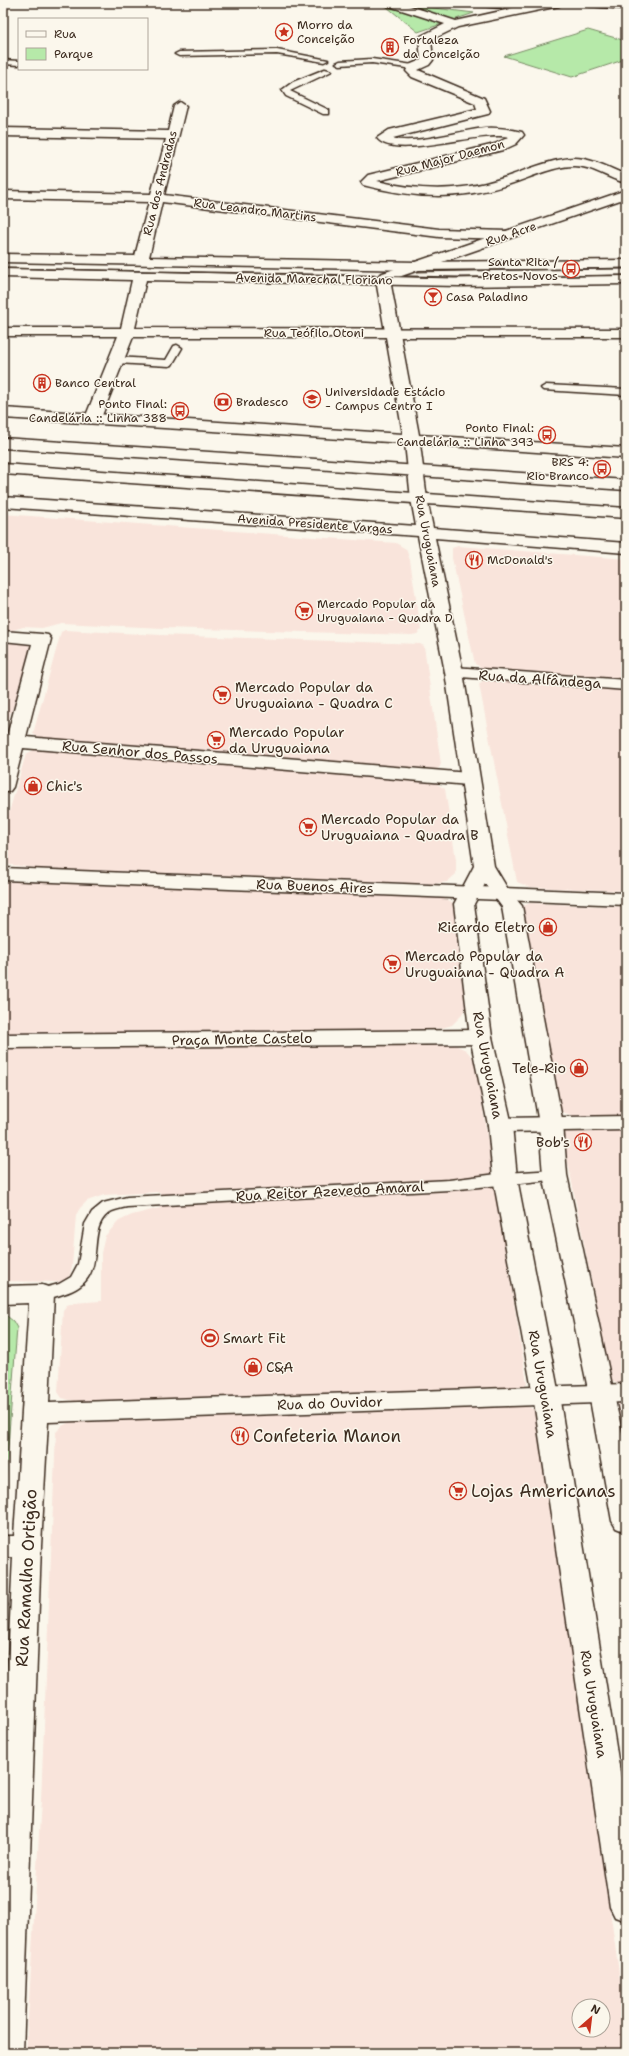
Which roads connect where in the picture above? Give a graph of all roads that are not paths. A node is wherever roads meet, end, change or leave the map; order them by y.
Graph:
1 (390, 3) edge
2 (468, 3) edge
3 (559, 3) edge
4 (589, 3) edge
5 (626, 6) edge
6 (528, 8) junction
7 (455, 24) junction
8 (179, 54) dead end
9 (324, 60) junction
10 (3, 62) edge
11 (18, 63) edge
12 (340, 63) junction
13 (413, 67) junction
14 (328, 71) junction
15 (180, 106) dead end
16 (326, 112) dead end
17 (3, 132) edge
18 (172, 135) junction
19 (626, 179) edge
20 (626, 194) edge
21 (3, 195) edge
22 (156, 198) junction
23 (506, 235) junction
24 (468, 249) junction
25 (3, 258) edge
26 (141, 260) junction
27 (626, 264) edge
28 (497, 265) junction
29 (416, 266) junction
30 (3, 274) edge
31 (140, 277) junction
32 (383, 280) junction
33 (626, 280) edge
34 (3, 332) edge
35 (126, 333) junction
36 (626, 333) edge
37 (393, 334) junction
38 (177, 348) dead end
39 (116, 360) junction
40 (546, 388) dead end
41 (626, 392) edge
42 (3, 412) edge
43 (93, 418) junction
44 (412, 440) junction
45 (3, 443) edge
46 (626, 453) edge
47 (3, 469) edge
48 (414, 470) junction
49 (626, 485) edge
50 (419, 499) junction
51 (3, 502) edge
52 (626, 513) edge
53 (426, 532) junction
54 (626, 548) edge
55 (3, 636) edge
56 (454, 672) junction
57 (626, 685) edge
58 (9, 741) edge
59 (469, 779) junction
60 (3, 787) edge
61 (484, 866) junction
62 (3, 874) edge
63 (469, 892) junction
64 (501, 894) junction
65 (626, 898) edge
66 (481, 1037) junction
67 (3, 1041) edge
68 (626, 1123) edge
69 (551, 1124) junction
70 (500, 1125) junction
71 (555, 1175) junction
72 (505, 1178) junction
73 (42, 1294) junction
74 (3, 1295) edge
75 (614, 1394) edge
76 (546, 1395) junction
77 (35, 1413) junction
78 (626, 1521) edge
79 (15, 1547) edge
80 (11, 1738) edge
81 (626, 1906) edge
82 (6, 2053) edge

1 - 7 street
2 - 6 lane
3 - 6 street
4 - 5 street
6 - 7 street
7 - 13 street
8 - 9 lane
9 - 12 lane
9 - 14 lane
10 - 11 lane
12 - 13 lane
12 - 14 lane
13 - 19 street, Rua Major Daemon
14 - 16 lane
15 - 18 street, Rua dos Andradas
17 - 18 street
18 - 22 street, Rua dos Andradas
20 - 23 street, Rua Acre
21 - 22 street, Rua Leandro Martins
22 - 23 street, Rua Leandro Martins
22 - 26 street, Rua dos Andradas
23 - 24 street, Rua Acre
24 - 28 street
24 - 29 street, Rua Acre
25 - 26 street, Avenida Marechal Floriano
26 - 29 street, Avenida Marechal Floriano
27 - 28 street, Avenida Marechal Floriano
28 - 29 street, Avenida Marechal Floriano
29 - 32 street, Rua Acre
30 - 31 street, Avenida Marechal Floriano
31 - 32 street, Avenida Marechal Floriano
31 - 35 street
32 - 33 street, Avenida Marechal Floriano
32 - 37 street, Rua Uruguaiana
34 - 35 street, Rua Teófilo Otoni
35 - 37 street, Rua Teófilo Otoni
35 - 39 street
36 - 37 street, Rua Teófilo Otoni
37 - 44 street, Rua Uruguaiana
38 - 39 lane
39 - 43 street
40 - 41 lane
42 - 43 street
43 - 44 street
44 - 46 street
44 - 48 street, Rua Uruguaiana
45 - 48 street
47 - 50 street
48 - 49 street
48 - 50 street, Rua Uruguaiana
50 - 52 street
50 - 53 street, Rua Uruguaiana
51 - 53 street, Avenida Presidente Vargas
53 - 54 street, Avenida Presidente Vargas
53 - 56 street, Rua Uruguaiana
55 - 58 street
56 - 57 street, Rua da Alfândega
56 - 59 street, Rua Uruguaiana
58 - 59 street, Rua Senhor dos Passos
58 - 60 street
59 - 61 street, Rua Uruguaiana
61 - 63 street, Rua Uruguaiana
61 - 64 street, Rua Uruguaiana
62 - 63 street, Rua Buenos Aires
63 - 64 street, Rua Buenos Aires
63 - 66 street, Rua Uruguaiana
64 - 65 street, Rua Buenos Aires
64 - 69 street, Rua Uruguaiana
66 - 67 street, Praça Monte Castelo
66 - 70 street, Rua Uruguaiana
68 - 69 street
69 - 70 street
69 - 71 street, Rua Uruguaiana
70 - 72 street, Rua Uruguaiana
71 - 72 lane, Rua Reitor Azevedo Amaral
71 - 75 street, Rua Uruguaiana
72 - 73 lane, Rua Reitor Azevedo Amaral
72 - 76 street, Rua Uruguaiana
73 - 74 street
73 - 77 street, Rua Ramalho Ortigão
75 - 76 street, Rua do Ouvidor
75 - 78 street, Rua Uruguaiana
76 - 77 street, Rua do Ouvidor
76 - 81 street, Rua Uruguaiana
77 - 79 street, Rua Ramalho Ortigão
79 - 80 street, Rua Ramalho Ortigão
80 - 82 street, Rua Ramalho Ortigão

